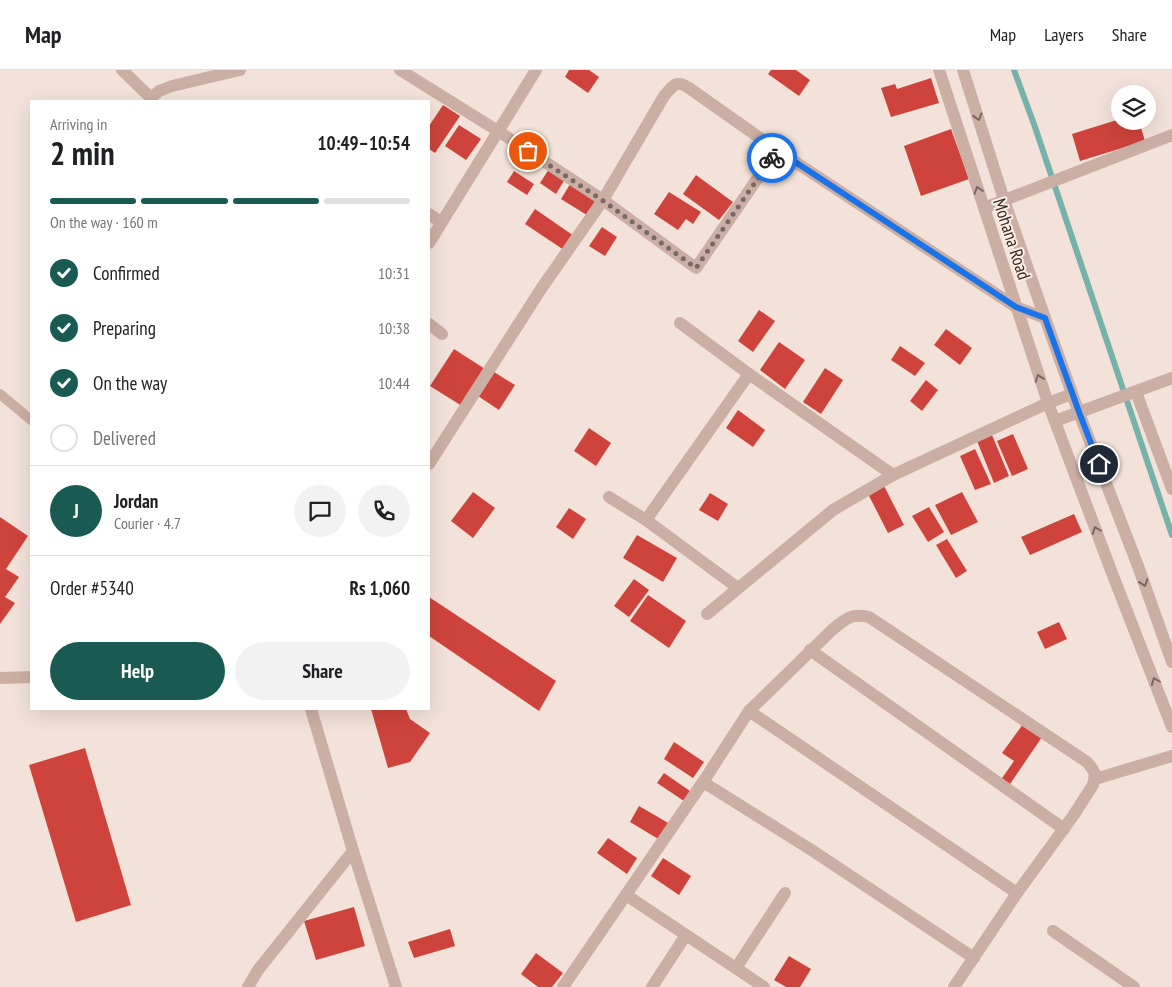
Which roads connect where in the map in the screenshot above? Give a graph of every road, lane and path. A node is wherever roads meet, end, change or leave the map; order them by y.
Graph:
1 (122, 70) edge
2 (240, 70) edge
3 (400, 70) edge
4 (536, 70) edge
5 (939, 70) edge
6 (963, 70) edge
7 (150, 100) edge
8 (498, 131) junction
9 (1172, 135) edge
10 (777, 150) junction
11 (602, 200) junction
12 (1004, 200) junction
13 (984, 208) junction
14 (430, 215) edge
15 (441, 222) junction
16 (430, 241) edge
17 (1016, 307) junction
18 (1045, 318) junction
19 (680, 323) dead end
20 (430, 325) edge
21 (442, 334) dead end
22 (749, 374) junction
23 (1172, 378) edge
24 (1132, 393) junction
25 (0, 394) edge
26 (1072, 394) junction
27 (1048, 404) junction
28 (1079, 412) junction
29 (30, 419) edge
30 (1055, 421) junction
31 (430, 462) edge
32 (894, 475) junction
33 (1172, 489) edge
34 (609, 497) dead end
35 (646, 520) junction
36 (738, 588) junction
37 (707, 614) dead end
38 (810, 650) junction
39 (1172, 662) edge
40 (30, 677) edge
41 (0, 678) edge
42 (312, 710) edge
43 (749, 711) junction
44 (1172, 727) edge
45 (1172, 756) edge
46 (1095, 779) junction
47 (703, 782) junction
48 (1064, 829) junction
49 (353, 851) junction
50 (785, 893) dead end
51 (1017, 893) junction
52 (626, 895) junction
53 (1054, 931) dead end
54 (686, 935) junction
55 (974, 958) junction
56 (736, 968) junction
57 (248, 987) edge
58 (396, 987) edge
59 (563, 987) edge
60 (652, 987) edge
61 (764, 987) edge
62 (954, 987) edge
63 (1134, 987) edge

1 - 7 street
2 - 7 street
3 - 8 street
4 - 8 street
13 -> 5 street, Mohana Road
6 -> 12 street, Mohana Road
8 - 11 street
8 - 15 street
9 - 12 street
10 - 11 street
10 - 11 street
10 - 17 street
11 - 31 street
12 - 13 street
12 - 18 street, Mohana Road
13 - 17 street, Mohana Road
14 - 15 street
15 - 16 street
17 - 18 street
27 -> 17 street, Mohana Road
18 - 26 street, Mohana Road
19 - 22 street
20 - 21 street
22 - 32 street
22 - 35 street
23 - 24 street
24 - 28 street
24 - 33 street
25 - 29 lane
26 - 27 street
26 - 28 street, Mohana Road
27 - 30 street, Mohana Road
27 - 32 street
28 - 30 street
28 -> 39 street, Mohana Road
44 -> 30 street, Mohana Road
32 - 36 street
34 - 35 street
35 - 36 street
36 - 37 street
38 - 43 street
38 - 46 street
38 - 48 street
40 - 41 street
42 - 49 street
43 - 47 street
43 - 51 street
45 - 46 street
46 - 48 street
47 - 52 street
47 - 55 street
48 - 51 street
49 - 57 street
49 - 58 street
50 - 56 street
51 - 55 street
52 - 54 street
52 - 59 street
53 - 63 street
54 - 56 street
54 - 60 street
55 - 62 street
56 - 61 street

